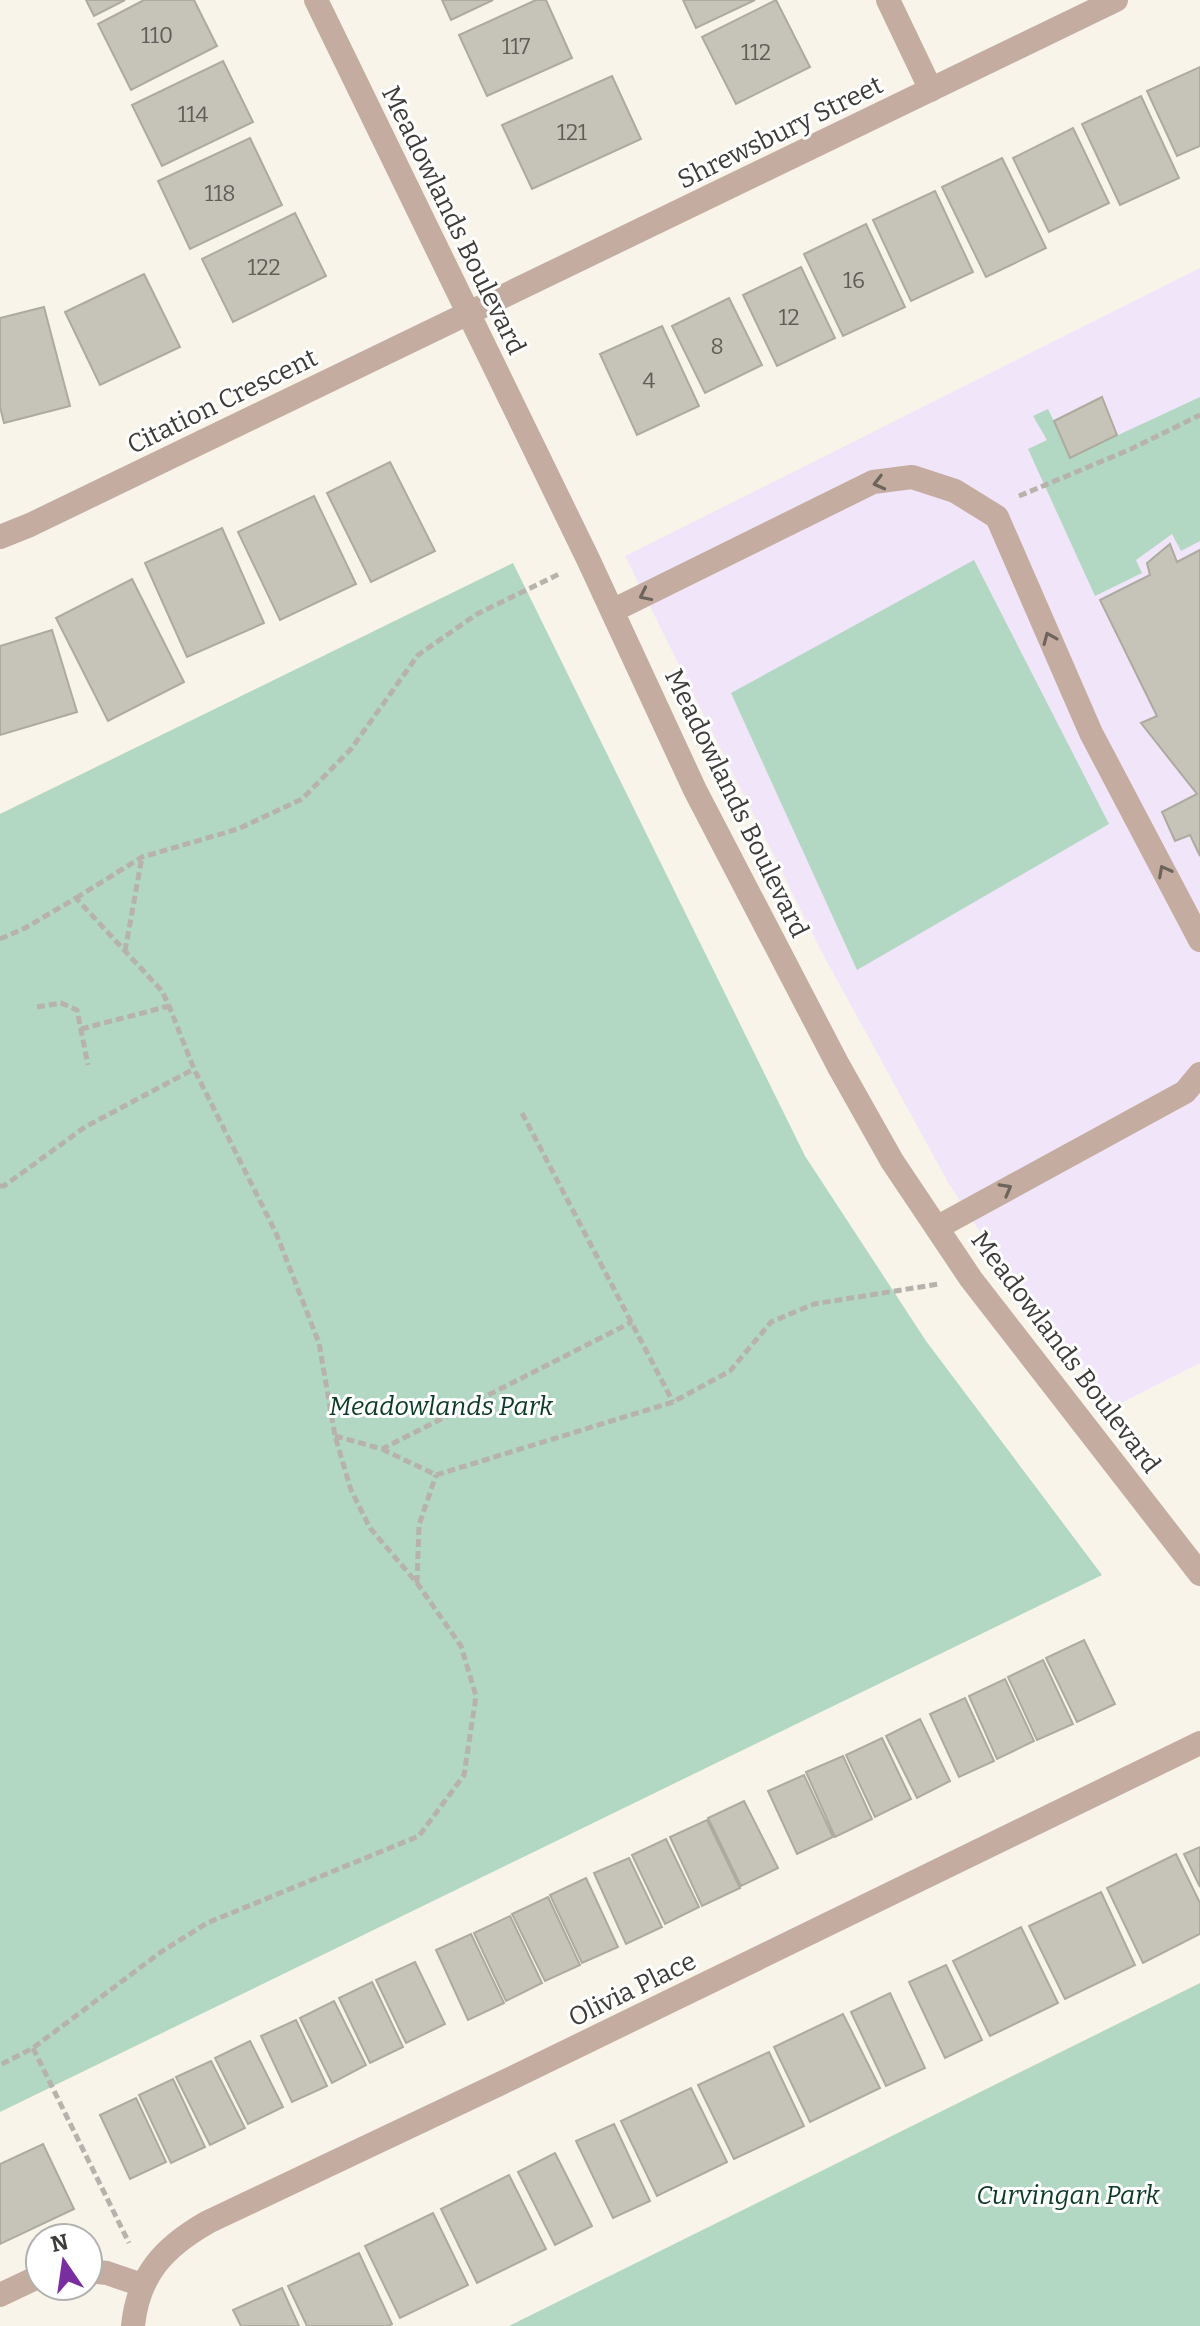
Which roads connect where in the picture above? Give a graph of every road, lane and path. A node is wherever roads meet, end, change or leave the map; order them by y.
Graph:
1 (316, 0) edge
2 (888, 0) edge
3 (1116, 0) edge
4 (931, 90) junction
5 (468, 313) junction
6 (1200, 415) edge
7 (984, 509) junction
8 (0, 537) edge
9 (588, 559) junction
10 (612, 611) junction
11 (142, 857) junction
12 (76, 898) junction
13 (0, 939) edge
14 (1200, 940) edge
15 (124, 952) junction
16 (169, 1006) junction
17 (37, 1007) dead end
18 (81, 1029) junction
19 (88, 1065) dead end
20 (194, 1069) junction
21 (1200, 1074) edge
22 (522, 1113) dead end
23 (0, 1186) edge
24 (938, 1227) junction
25 (971, 1279) junction
26 (632, 1322) junction
27 (673, 1402) junction
28 (335, 1436) junction
29 (382, 1449) junction
30 (436, 1475) junction
31 (1200, 1574) edge
32 (417, 1583) junction
33 (1200, 1743) edge
34 (33, 2048) junction
35 (0, 2065) edge
36 (129, 2243) dead end
37 (104, 2273) edge
38 (24, 2284) edge
39 (142, 2285) junction
40 (0, 2295) edge
41 (133, 2326) edge

1 - 5 street, Meadowlands Boulevard
2 - 4 street
3 - 4 street, Shrewsbury Street
4 - 5 street, Shrewsbury Street
5 - 8 street, Citation Crescent
5 - 9 street, Meadowlands Boulevard
6 - 7 path
7 -> 10 street
14 -> 7 street
9 - 10 street, Meadowlands Boulevard
9 - 11 path
10 - 24 street, Meadowlands Boulevard
11 - 12 path
11 - 15 path
12 - 13 path
12 - 15 path
15 - 16 path
16 - 18 path
16 - 20 path
17 - 18 path
18 - 19 path
20 - 23 path
20 - 28 path
24 -> 21 street
22 - 26 path
24 - 25 street, Meadowlands Boulevard
25 - 27 path
25 - 31 street, Meadowlands Boulevard
26 - 27 path
26 - 29 path
27 - 30 path
28 - 29 path
28 - 32 path
29 - 30 path
30 - 32 path
32 - 34 path
33 - 39 street, Olivia Place
34 - 35 path
34 - 36 path
37 - 39 street
38 - 40 street
39 - 41 street, Olivia Place

